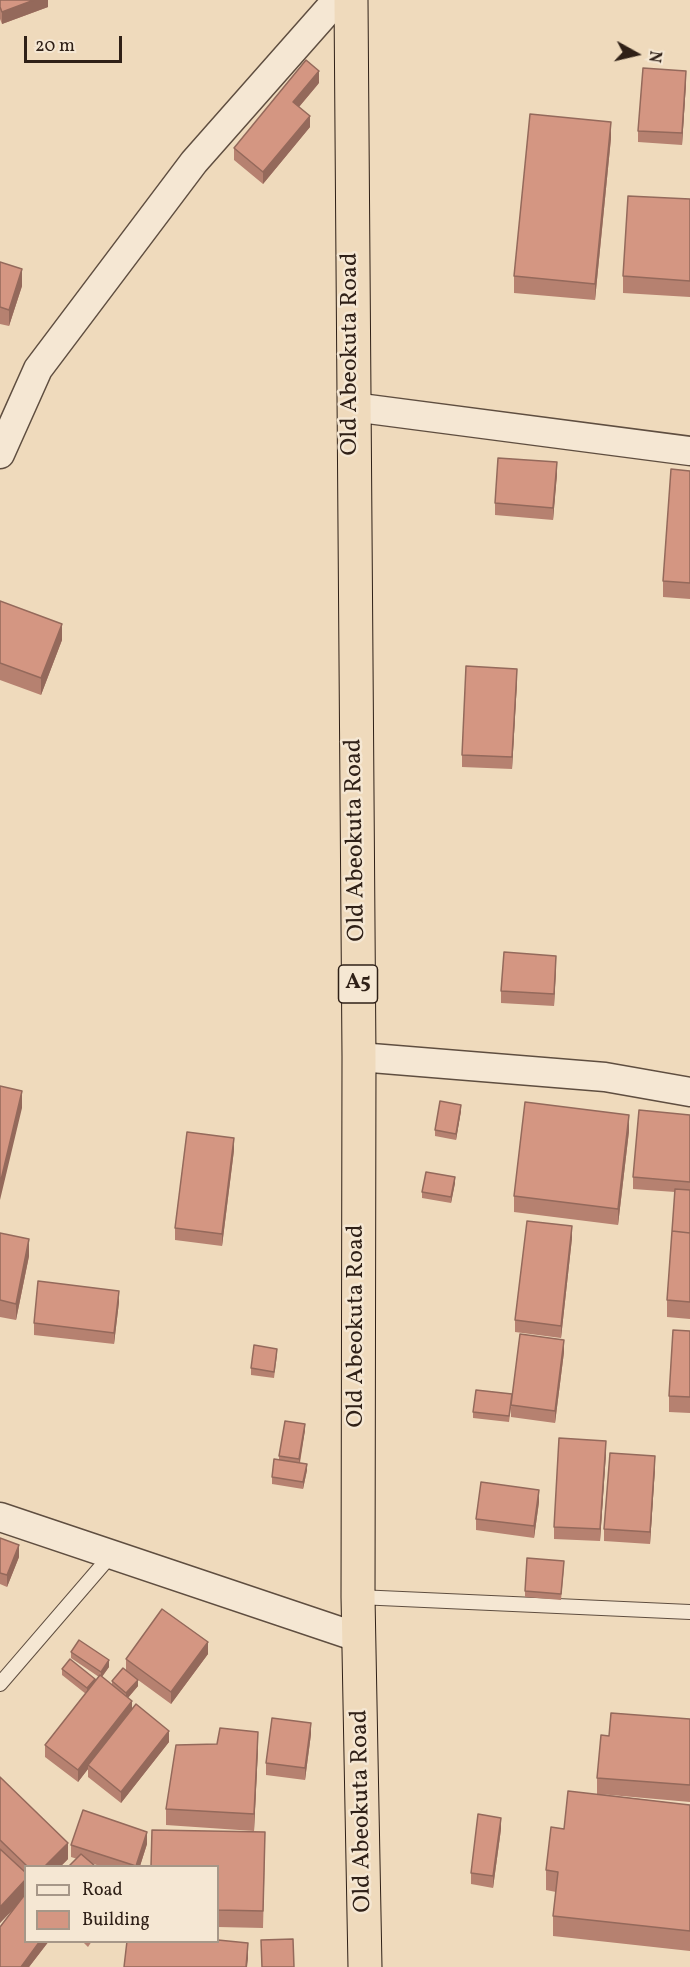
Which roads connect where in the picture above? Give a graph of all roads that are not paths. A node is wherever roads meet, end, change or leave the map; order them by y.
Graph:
1 (337, 0) edge
2 (351, 0) edge
3 (352, 406) junction
4 (690, 451) edge
5 (0, 454) edge
6 (359, 1057) junction
7 (690, 1092) edge
8 (0, 1517) edge
9 (112, 1554) junction
10 (358, 1597) junction
11 (690, 1612) edge
12 (360, 1638) junction
13 (0, 1684) edge
14 (365, 1967) edge

1 - 5 street
2 - 3 highway, Old Abeokuta Road / A5
3 - 4 street
3 - 6 highway, Old Abeokuta Road / A5
6 - 7 street
6 - 10 highway, Old Abeokuta Road / A5
8 - 9 street
9 - 12 street
9 - 13 lane
10 - 11 lane
10 - 12 highway, Old Abeokuta Road / A5
12 - 14 highway, Old Abeokuta Road / A5

